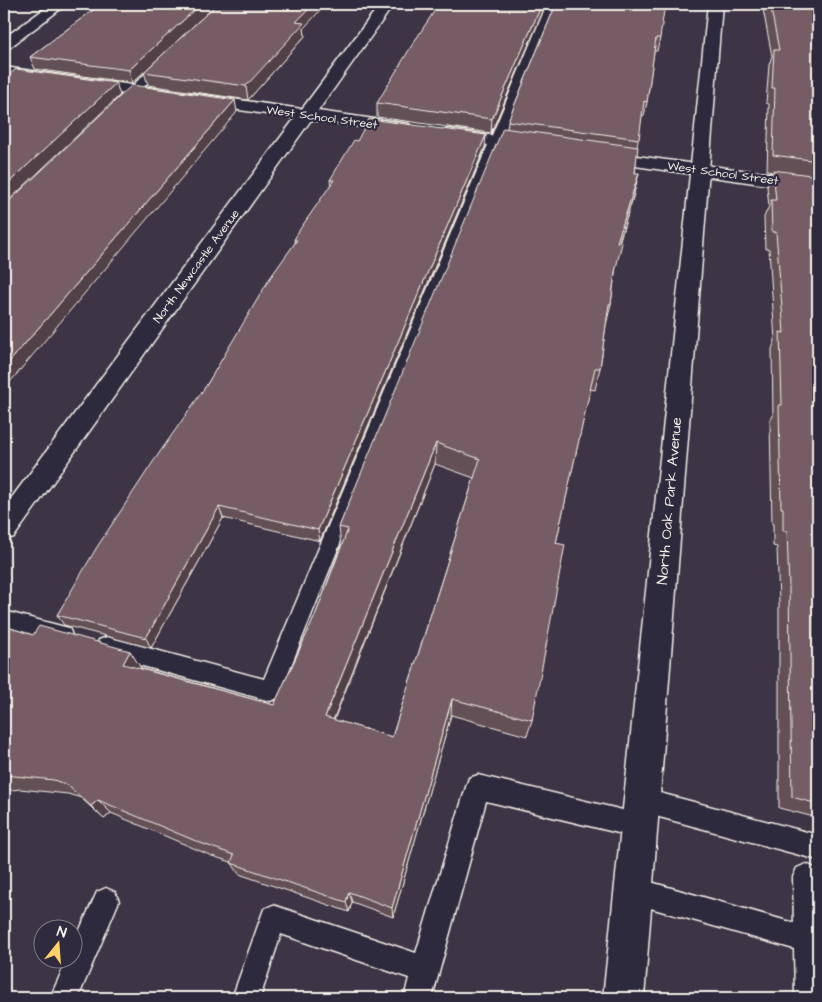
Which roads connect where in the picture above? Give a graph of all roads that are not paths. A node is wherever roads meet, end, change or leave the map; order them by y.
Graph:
1 (60, 4) edge
2 (387, 4) edge
3 (552, 4) edge
4 (716, 4) edge
5 (4, 45) edge
6 (170, 55) edge
7 (4, 72) edge
8 (134, 90) junction
9 (111, 112) edge
10 (306, 114) junction
11 (496, 141) junction
12 (555, 149) edge
13 (584, 154) edge
14 (700, 170) junction
15 (818, 186) edge
16 (11, 508) edge
17 (4, 529) edge
18 (4, 620) edge
19 (640, 813) junction
20 (818, 848) edge
21 (806, 877) dead end
22 (633, 890) junction
23 (106, 900) dead end
24 (808, 940) junction
25 (425, 970) junction
26 (64, 998) edge
27 (246, 998) edge
28 (418, 998) edge
29 (623, 998) edge
30 (809, 998) edge

1 - 5 street
2 - 10 street, North Newcastle Avenue
3 - 11 lane
4 - 14 street, North Oak Park Avenue
6 - 8 lane
7 - 8 street, West School Street
8 - 9 lane
8 - 10 street, West School Street
10 - 11 street, West School Street
10 - 16 street, North Newcastle Avenue
11 - 12 street, West School Street
11 - 18 lane
13 - 14 street, West School Street
14 - 15 street, West School Street
14 - 19 street, North Oak Park Avenue
16 - 17 street, North Newcastle Avenue
19 - 20 lane
19 - 22 street, North Oak Park Avenue
19 - 25 lane
21 - 24 lane
22 - 24 lane
22 - 29 street, North Oak Park Avenue
23 - 26 lane
24 - 30 lane
25 - 27 lane
25 - 28 lane

